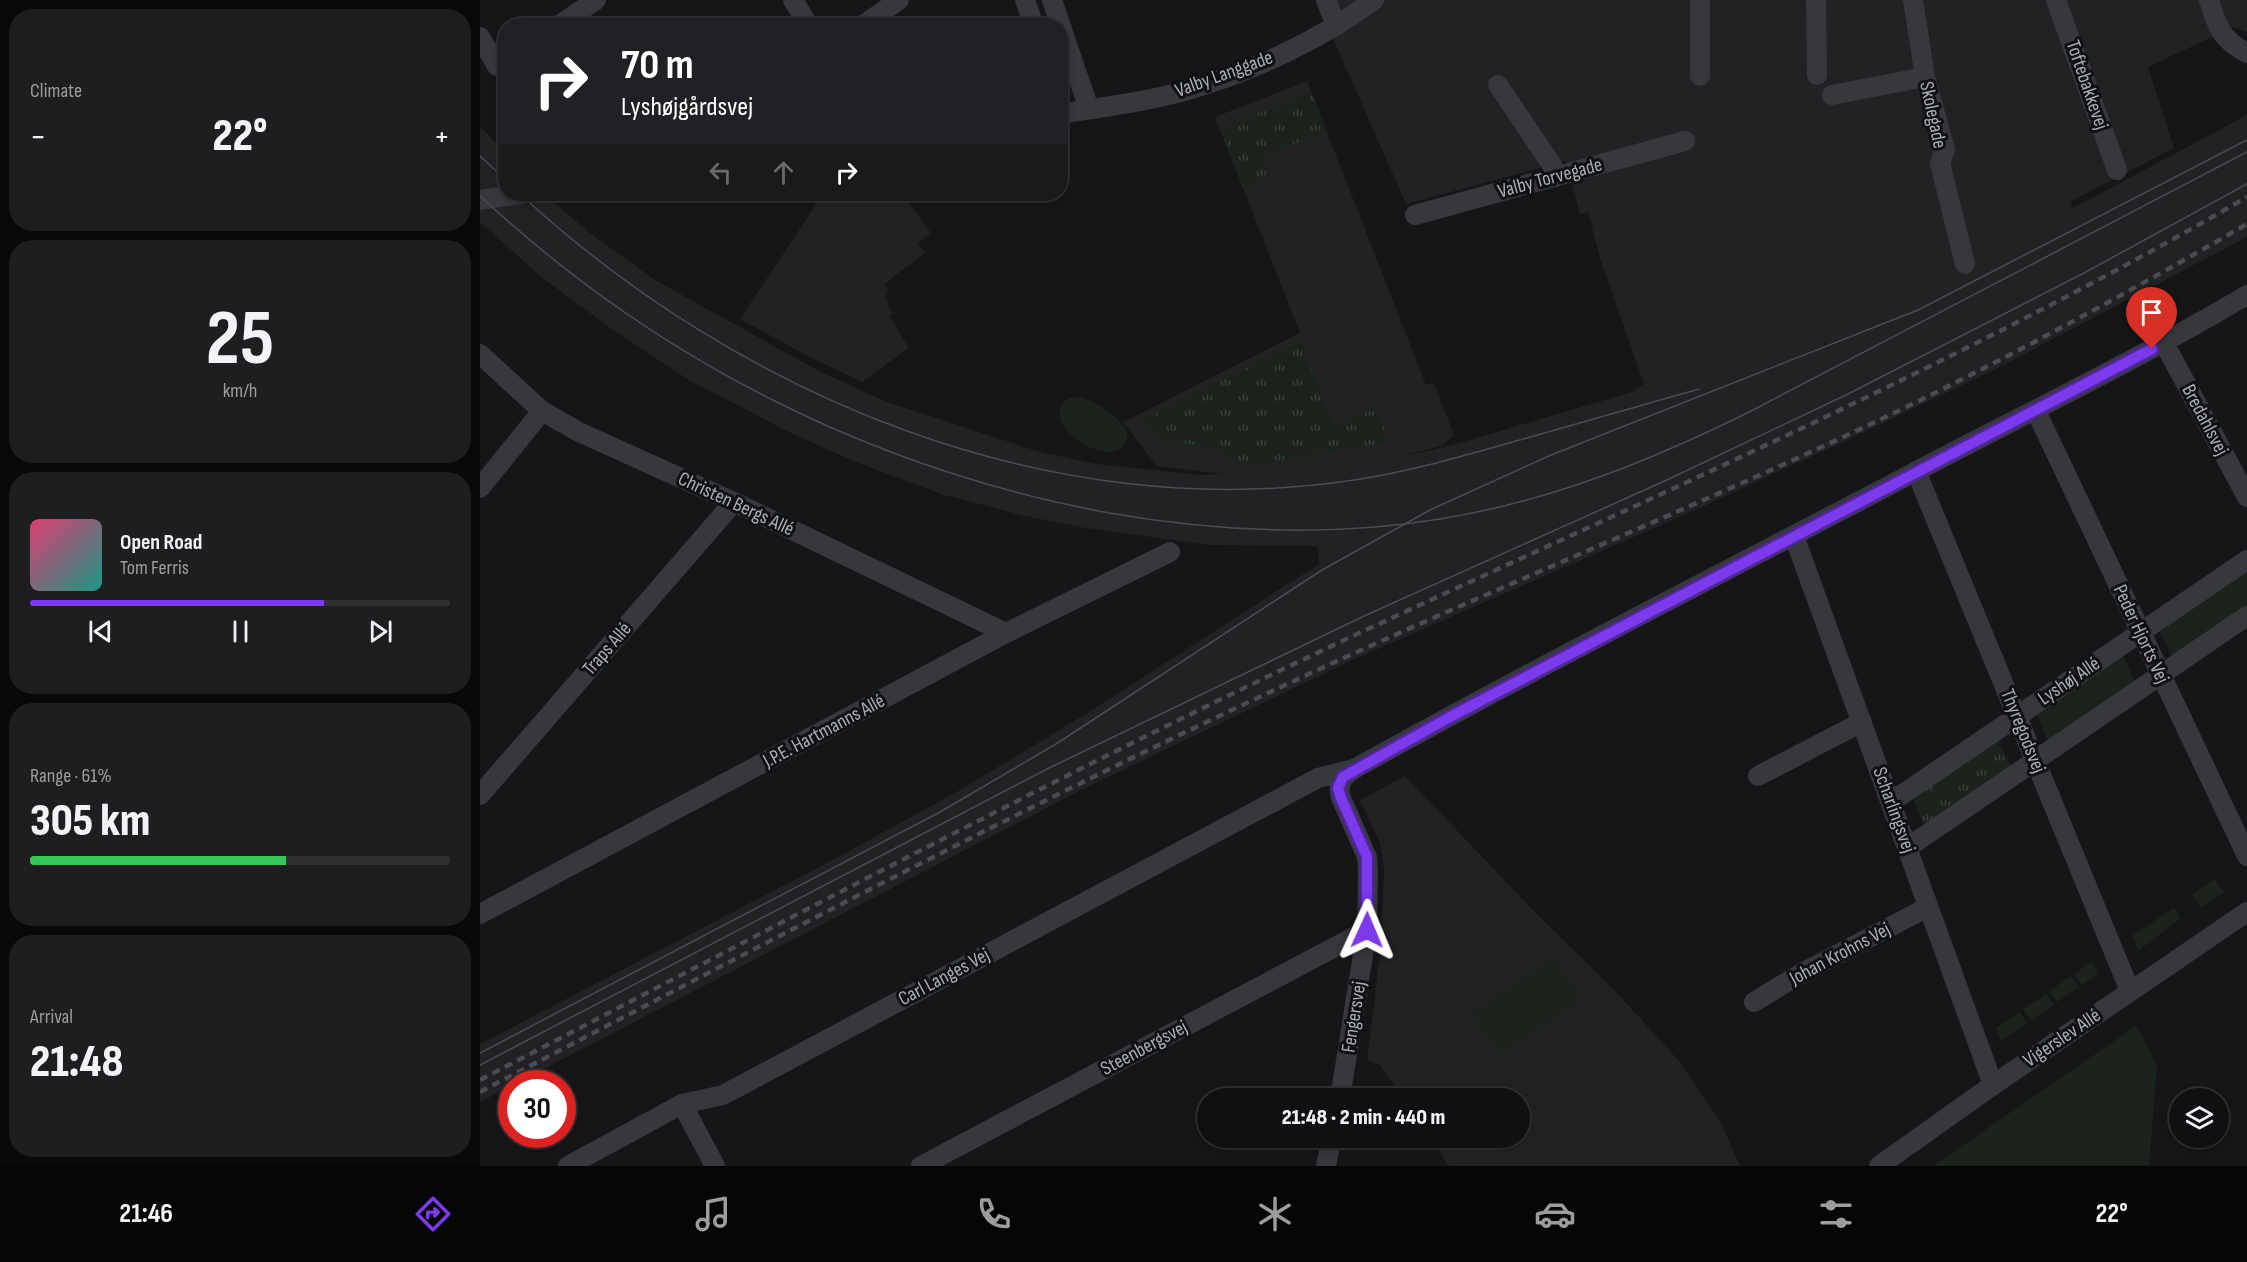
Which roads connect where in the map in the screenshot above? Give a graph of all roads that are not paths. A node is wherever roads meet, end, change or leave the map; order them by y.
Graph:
1 (596, 0) edge
2 (793, 0) edge
3 (899, 0) edge
4 (1025, 0) edge
5 (1052, 0) edge
6 (1326, 0) edge
7 (1374, 0) edge
8 (1700, 0) edge
9 (1816, 0) edge
10 (1913, 0) edge
11 (2056, 0) edge
12 (2209, 0) edge
13 (570, 18) edge
14 (804, 18) edge
15 (873, 18) edge
16 (1031, 18) edge
17 (1058, 18) edge
18 (1336, 26) junction
19 (480, 37) edge
20 (1068, 47) edge
21 (2247, 53) edge
22 (498, 59) edge
23 (1817, 75) dead end
24 (1700, 76) dead end
25 (1925, 77) junction
26 (1498, 85) dead end
27 (1832, 95) dead end
28 (1068, 108) edge
29 (1089, 109) junction
30 (1685, 141) dead end
31 (2117, 171) dead end
32 (1556, 177) junction
33 (498, 197) edge
34 (480, 200) edge
35 (1415, 215) dead end
36 (1965, 264) dead end
37 (2247, 295) edge
38 (2164, 343) junction
39 (480, 354) edge
40 (542, 411) junction
41 (2036, 411) junction
42 (1916, 471) junction
43 (480, 488) edge
44 (2247, 497) edge
45 (734, 502) junction
46 (1794, 536) junction
47 (1170, 552) dead end
48 (2247, 560) edge
49 (2247, 616) edge
50 (2141, 632) junction
51 (1006, 633) junction
52 (2161, 675) junction
53 (2017, 716) junction
54 (1862, 722) junction
55 (2035, 761) junction
56 (1354, 769) junction
57 (1758, 777) dead end
58 (480, 795) edge
59 (1891, 802) junction
60 (1907, 848) junction
61 (2247, 856) edge
62 (1928, 907) junction
63 (2247, 912) edge
64 (480, 914) edge
65 (1367, 930) junction
66 (2130, 992) junction
67 (1754, 1002) dead end
68 (1993, 1085) junction
69 (1342, 1088) edge
70 (682, 1104) junction
71 (1330, 1148) edge
72 (568, 1166) edge
73 (715, 1166) edge
74 (921, 1166) edge
75 (1326, 1166) edge
76 (1879, 1166) edge

1 - 13 street
2 - 14 street
3 - 15 street
4 - 16 street
5 - 17 street
6 - 18 street
7 - 18 street, Valby Langgade
8 - 24 street
9 - 23 street
10 - 25 street, Skolegade
11 - 31 street, Toftebakkevej
12 - 21 street
18 - 29 street, Valby Langgade
19 - 22 street
20 - 29 street
25 - 27 street
25 - 36 street, Skolegade
26 - 32 street
28 - 29 street, Valby Langgade
30 - 32 street, Valby Torvegade
32 - 35 street, Valby Torvegade
33 - 34 street
37 - 38 street, Carl Langes Vej
38 - 41 street, Carl Langes Vej
38 - 44 street, Bredahlsvej
39 - 40 street, Christen Bergs Allé
40 - 43 street
40 - 45 street, Christen Bergs Allé
41 - 42 street, Carl Langes Vej
41 - 50 street, Peder Hjorts Vej
42 - 46 street, Carl Langes Vej
42 - 53 street, Thyregodsvej
45 - 51 street, Christen Bergs Allé
45 - 58 street, Traps Allé
46 - 54 street, Scharlingsvej
46 - 56 street, Carl Langes Vej
47 - 51 street, J.P.E. Hartmanns Allé
48 - 50 street, Lyshøj Allé
49 - 52 street
50 - 52 street, Peder Hjorts Vej
50 - 53 street, Lyshøj Allé
51 - 64 street, J.P.E. Hartmanns Allé
52 - 55 street
52 - 61 street, Peder Hjorts Vej
53 - 55 street, Thyregodsvej
53 - 59 street, Lyshøj Allé
54 - 57 street
54 - 59 street, Scharlingsvej
55 - 60 street
55 - 66 street, Thyregodsvej
56 - 65 street, Fengersvej
56 - 70 street, Carl Langes Vej
59 - 60 street, Scharlingsvej
60 - 62 street, Scharlingsvej
62 - 67 street, Johan Krohns Vej
62 - 68 street, Scharlingsvej
63 - 66 street, Vigerslev Allé
65 - 69 street, Fengersvej
65 - 74 street, Steenbergsvej
66 - 68 street, Vigerslev Allé
68 - 76 street, Vigerslev Allé
70 - 72 street, Carl Langes Vej
70 - 73 street
71 - 75 street

